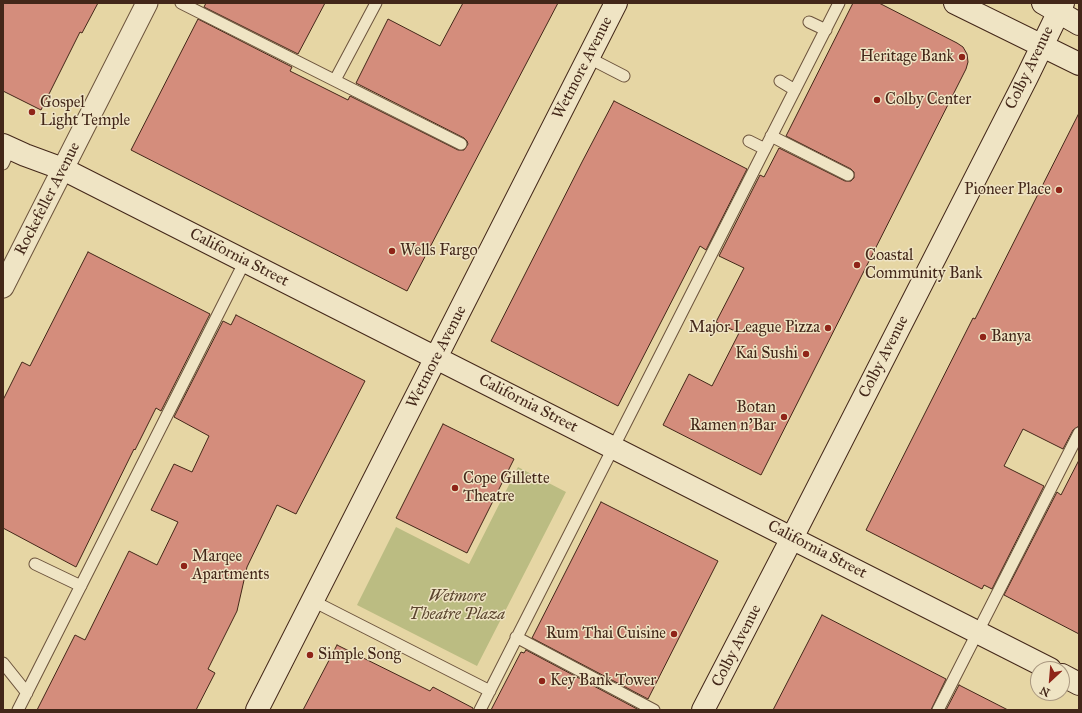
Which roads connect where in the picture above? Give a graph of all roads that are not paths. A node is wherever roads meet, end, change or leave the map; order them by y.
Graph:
1 (148, 3) edge
2 (181, 3) edge
3 (376, 3) edge
4 (616, 3) edge
5 (839, 3) edge
6 (955, 3) edge
7 (1055, 6) edge
8 (809, 22) dead end
9 (1079, 24) edge
10 (826, 30) junction
11 (1041, 45) junction
12 (588, 58) junction
13 (1079, 64) edge
14 (624, 76) dead end
15 (335, 80) junction
16 (780, 81) dead end
17 (794, 90) junction
18 (771, 136) junction
19 (749, 141) dead end
20 (461, 144) dead end
21 (765, 149) junction
22 (5, 152) edge
23 (63, 169) junction
24 (848, 175) dead end
25 (246, 261) junction
26 (3, 288) edge
27 (436, 358) junction
28 (1079, 433) edge
29 (612, 447) junction
30 (792, 538) junction
31 (35, 564) dead end
32 (81, 586) junction
33 (313, 601) junction
34 (978, 632) junction
35 (516, 638) junction
36 (1034, 661) edge
37 (3, 663) edge
38 (1070, 679) edge
39 (1079, 684) edge
40 (490, 690) junction
41 (27, 693) junction
42 (18, 710) edge
43 (257, 710) edge
44 (480, 710) edge
45 (654, 710) edge
46 (703, 710) edge
47 (938, 710) edge

1 - 23 street, Rockefeller Avenue
2 - 15 lane
3 - 15 lane
4 - 12 street, Wetmore Avenue
5 - 10 lane
6 - 11 street
7 - 9 street
7 - 11 street, Colby Avenue
8 - 10 lane
10 - 17 lane
11 - 13 street
11 - 30 street, Colby Avenue
12 - 14 lane
12 - 27 street, Wetmore Avenue
15 - 20 lane
16 - 17 lane
17 - 18 lane
18 - 21 lane
18 - 24 lane
19 - 21 lane
21 - 29 lane
22 - 23 street, California Street
23 - 25 street, California Street
23 - 26 street, Rockefeller Avenue
25 - 27 street, California Street
25 - 32 lane
27 - 29 street, California Street
27 - 33 street, Wetmore Avenue
28 - 34 lane
29 - 30 street, California Street
29 - 35 lane
30 - 34 street, California Street
30 - 46 street, Colby Avenue
31 - 32 lane
32 - 41 lane
33 - 40 lane
33 - 43 street, Wetmore Avenue
34 - 36 street, California Street
34 - 47 lane
35 - 40 lane
35 - 45 lane
37 - 41 lane
38 - 39 street
40 - 44 lane
41 - 42 lane

